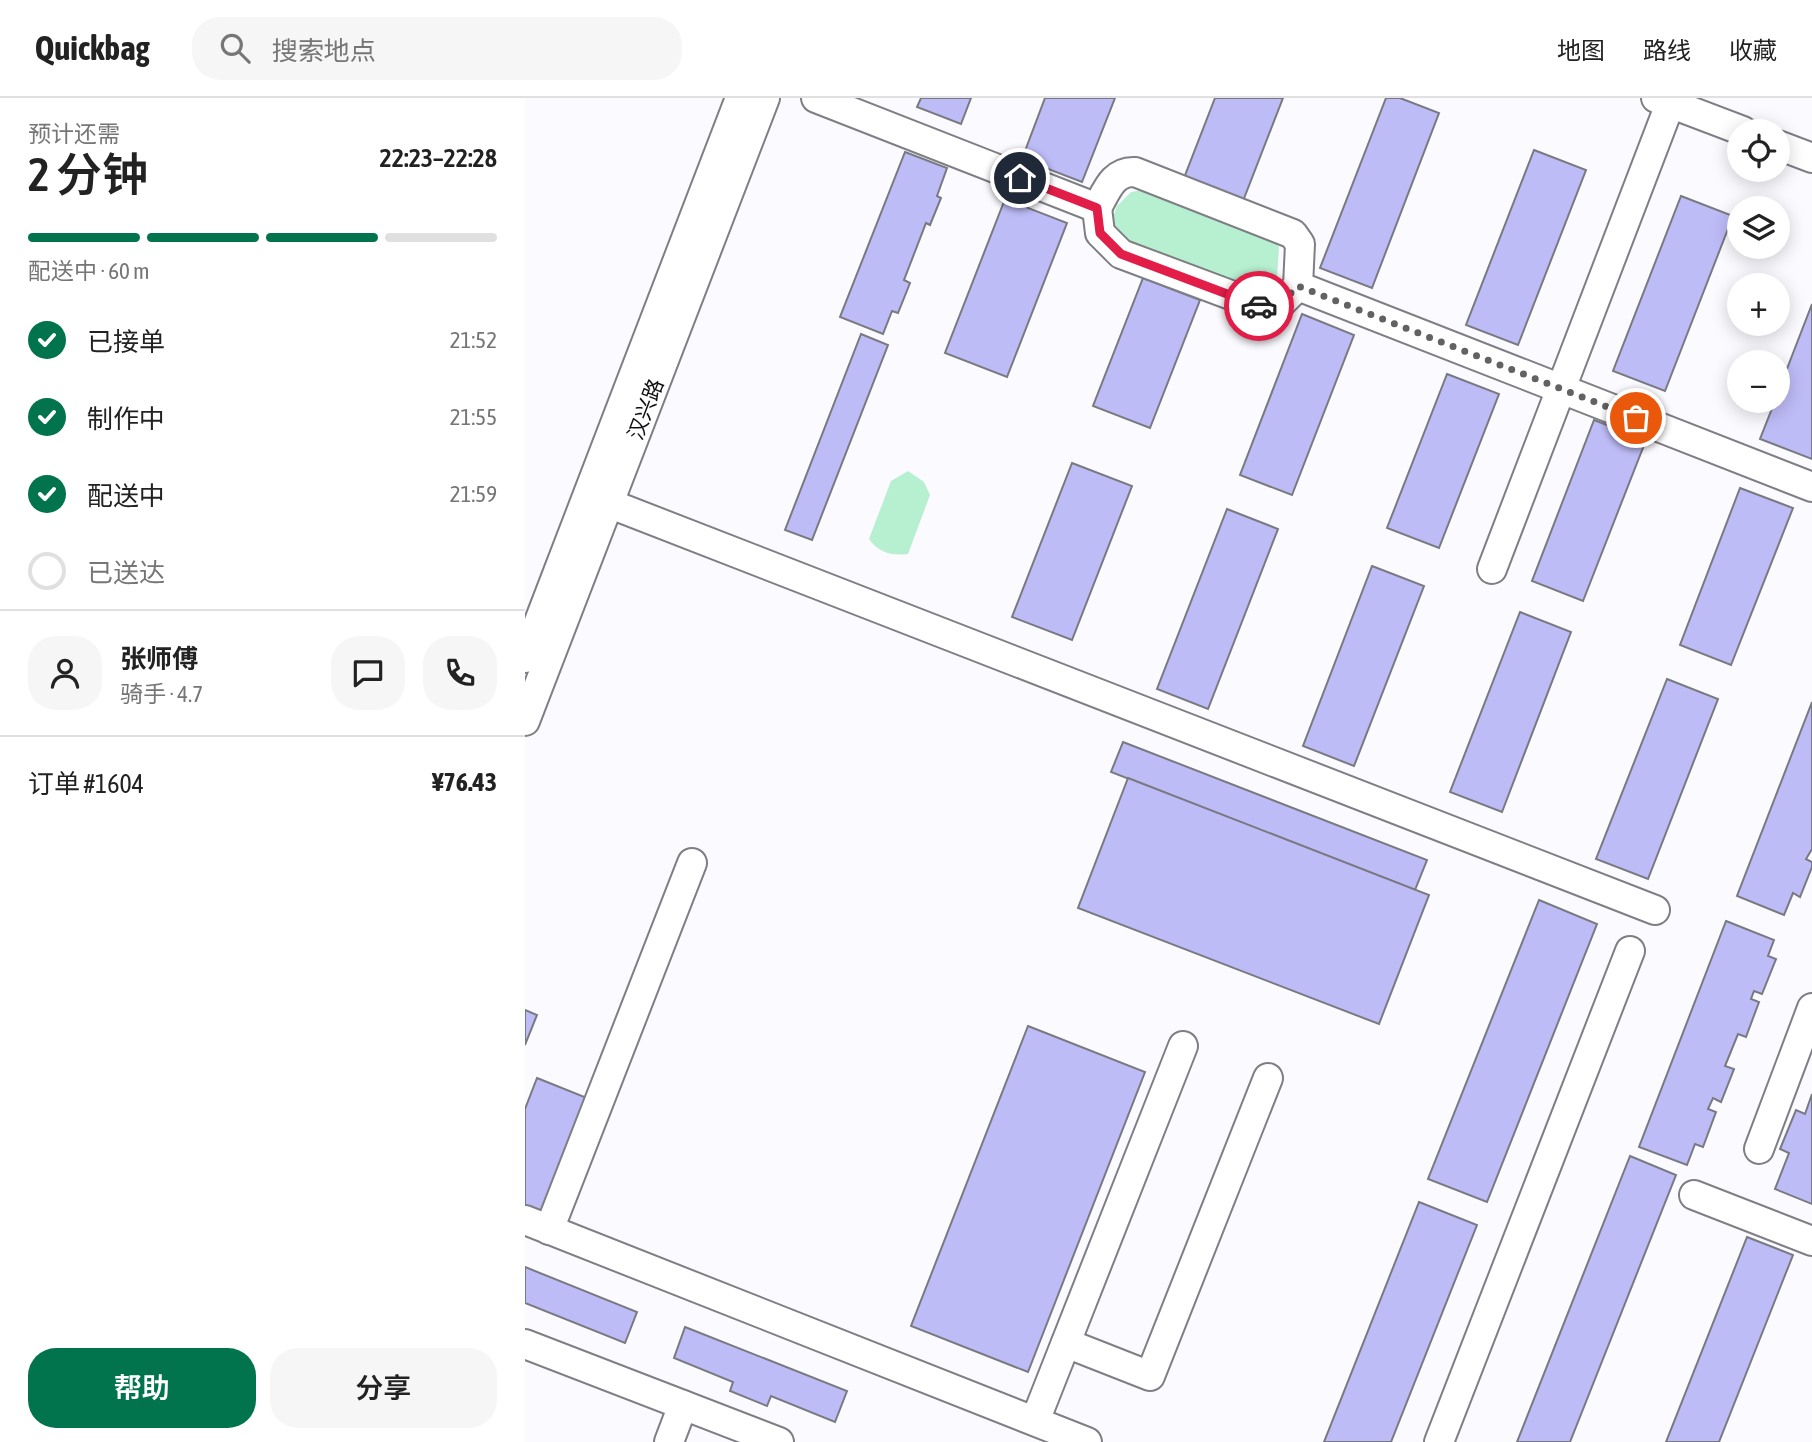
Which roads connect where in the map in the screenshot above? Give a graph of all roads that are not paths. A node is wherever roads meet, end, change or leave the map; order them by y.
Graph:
1 (740, 98) edge
2 (765, 98) edge
3 (816, 98) edge
4 (1663, 101) edge
5 (1727, 125) edge
6 (1790, 150) edge
7 (1812, 158) edge
8 (1097, 208) junction
9 (1298, 286) junction
10 (1561, 389) junction
11 (1812, 487) edge
12 (608, 503) junction
13 (1492, 569) dead end
14 (525, 658) edge
15 (525, 721) edge
16 (692, 863) dead end
17 (1654, 910) dead end
18 (1630, 951) dead end
19 (1812, 1008) edge
20 (1183, 1046) dead end
21 (1268, 1078) dead end
22 (1759, 1149) dead end
23 (1695, 1195) dead end
24 (537, 1225) edge
25 (1812, 1241) edge
26 (1066, 1343) junction
27 (525, 1344) edge
28 (683, 1405) junction
29 (1034, 1421) junction
30 (669, 1442) edge
31 (779, 1442) edge
32 (1087, 1442) edge
33 (1439, 1442) edge

1 - 14 street, 汉兴路
2 - 12 street, 汉兴路
3 - 8 street
4 - 5 street
4 - 10 street
6 - 7 street
8 - 9 street
8 - 9 street
9 - 10 street
10 - 11 street
10 - 13 street
12 - 15 street, 汉兴路
12 - 17 street
16 - 24 street
18 - 33 street
19 - 22 street
20 - 26 street
21 - 26 street
23 - 25 street
24 - 29 street
26 - 29 street
27 - 28 street
28 - 30 street
28 - 31 street
29 - 32 street

